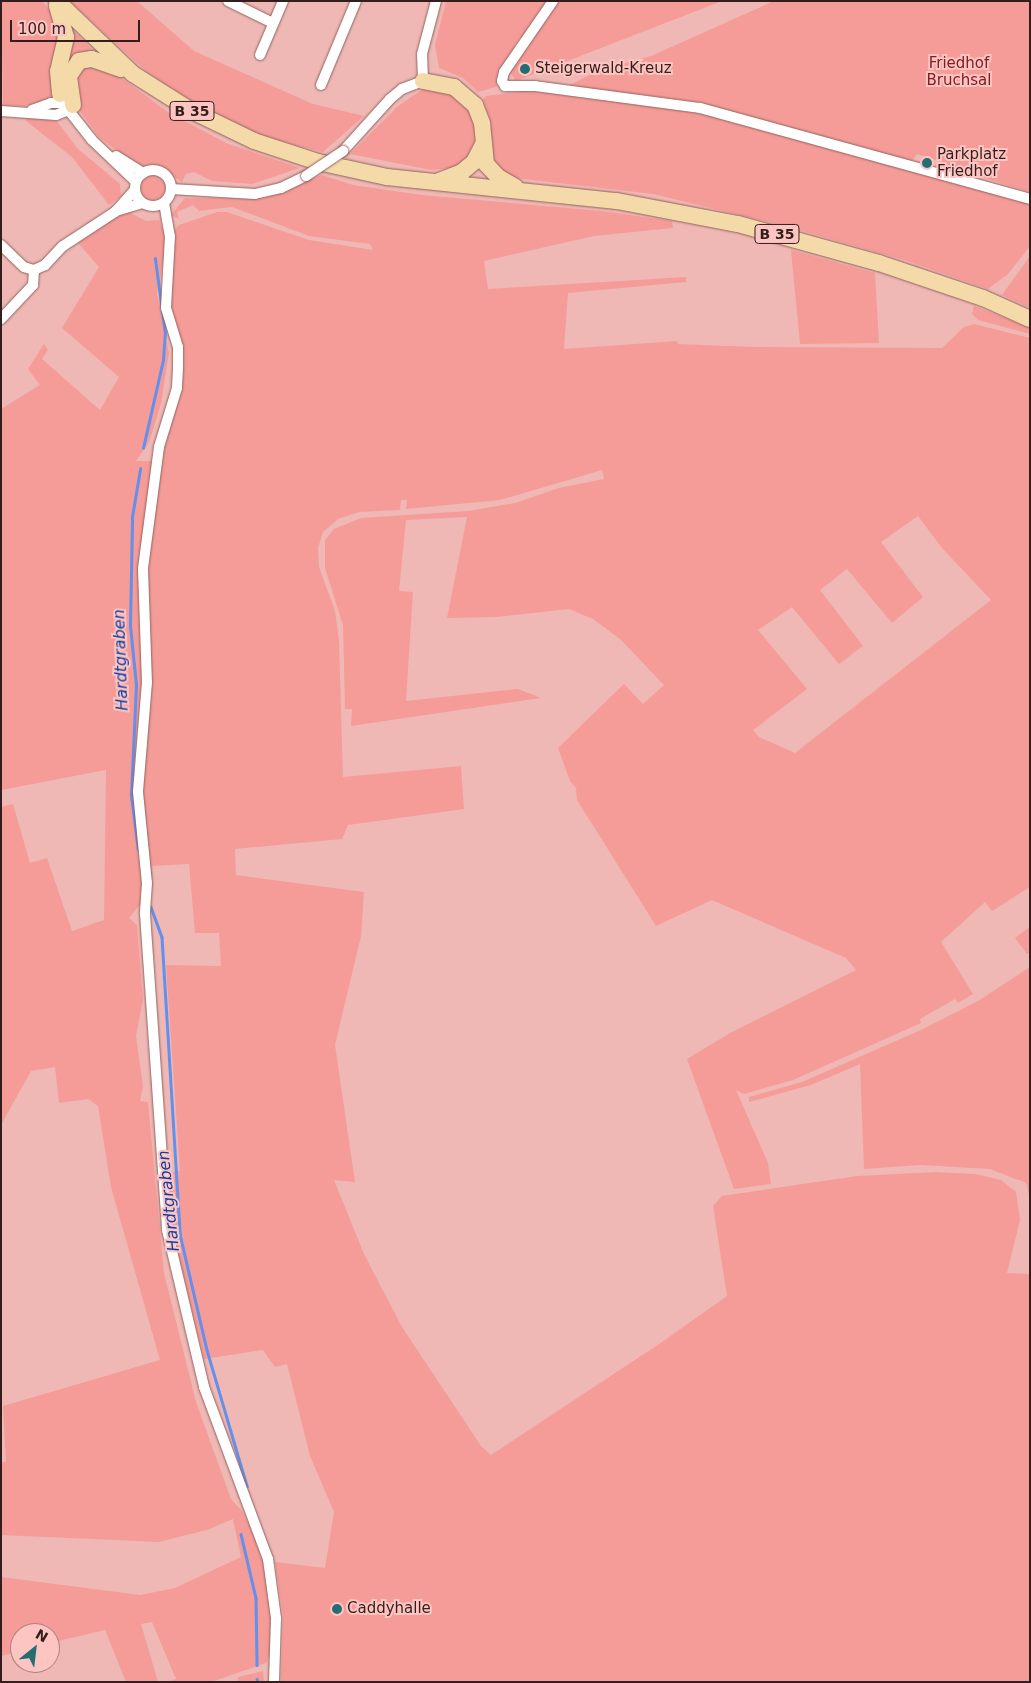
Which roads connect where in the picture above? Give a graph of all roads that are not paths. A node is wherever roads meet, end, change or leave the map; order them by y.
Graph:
1 (56, 1) edge
2 (228, 1) edge
3 (283, 1) edge
4 (356, 1) edge
5 (436, 1) edge
6 (553, 1) edge
7 (273, 23) junction
8 (260, 55) dead end
9 (133, 74) junction
10 (423, 81) junction
11 (321, 85) dead end
12 (70, 109) junction
13 (1, 110) edge
14 (99, 146) junction
15 (482, 146) junction
16 (143, 173) junction
17 (436, 182) junction
18 (135, 186) junction
19 (171, 189) junction
20 (519, 190) junction
21 (1030, 199) edge
22 (164, 203) junction
23 (142, 204) junction
24 (153, 207) junction
25 (115, 212) junction
26 (164, 216) junction
27 (1, 245) edge
28 (34, 270) junction
29 (1, 319) edge
30 (1030, 319) edge
31 (274, 1682) edge

1 - 9 main road, B 35
1 - 12 main road
2 - 7 street
3 - 7 street
4 - 11 street
5 - 10 street
6 - 21 street
7 - 8 street
9 - 12 main road, B 35
9 - 17 main road, B 35
10 - 15 main road
10 - 19 street, bridge
12 - 13 street
12 - 14 street
14 - 16 street
14 - 18 street
15 - 17 main road
15 - 20 main road
16 - 18 street
16 - 19 street
17 - 20 main road, B 35
18 - 23 street
18 - 25 street
19 - 22 street
20 - 30 main road, B 35
22 - 24 street
22 - 26 street
23 - 24 street
23 - 25 street
24 - 26 street
25 - 28 street
26 - 31 street
27 - 28 street
28 - 29 street

